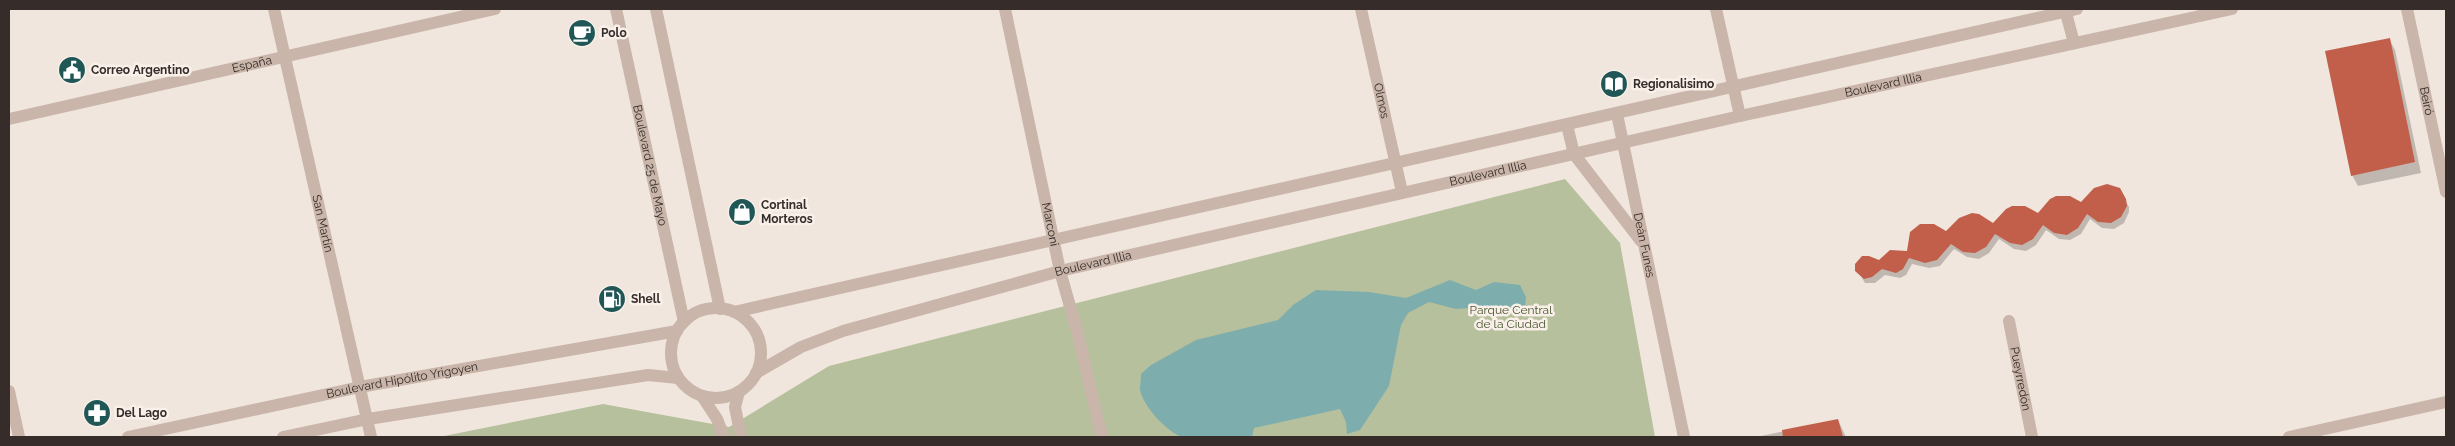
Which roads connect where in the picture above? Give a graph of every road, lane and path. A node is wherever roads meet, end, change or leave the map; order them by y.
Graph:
1 (274, 9) edge
2 (495, 9) edge
3 (616, 9) edge
4 (656, 9) edge
5 (1005, 9) edge
6 (1361, 9) edge
7 (1716, 9) edge
8 (2232, 9) edge
9 (2406, 9) edge
10 (2069, 10) edge
11 (2074, 43) junction
12 (285, 56) junction
13 (1732, 86) junction
14 (1617, 114) junction
15 (1740, 116) junction
16 (9, 119) edge
17 (1567, 125) junction
18 (1622, 142) junction
19 (1574, 154) junction
20 (1396, 162) junction
21 (1402, 192) junction
22 (2446, 192) edge
23 (1055, 242) junction
24 (1644, 245) junction
25 (1060, 272) junction
26 (720, 309) junction
27 (734, 312) junction
28 (2009, 321) dead end
29 (680, 326) junction
30 (756, 373) junction
31 (678, 378) junction
32 (360, 388) junction
33 (9, 391) edge
34 (739, 392) junction
35 (702, 396) junction
36 (2446, 402) edge
37 (368, 419) junction
38 (19, 437) edge
39 (128, 437) edge
40 (283, 437) edge
41 (371, 437) edge
42 (724, 437) edge
43 (742, 437) edge
44 (1102, 437) edge
45 (1684, 437) edge
46 (2032, 437) edge
47 (2289, 437) edge

1 - 12 street, San Martín
2 - 12 street, España
3 - 29 street, Boulevard 25 de Mayo
4 - 26 street
5 - 23 street, Marconi
6 - 20 street, Olmos
7 - 13 street
8 - 11 street, Boulevard Illia
9 - 22 street, Beiró
10 - 11 street
10 - 13 street
11 - 15 street, Boulevard Illia
12 - 16 street, España
12 - 32 street, San Martín
13 - 14 street
13 - 15 street
14 - 17 street
14 - 18 street, Deán Funes
15 - 18 street, Boulevard Illia
17 - 19 street
17 - 20 street
18 - 19 street, Boulevard Illia
18 - 24 street, Deán Funes
19 - 21 street, Boulevard Illia
19 - 24 street
20 - 21 street, Olmos
20 - 23 street
21 - 25 street, Boulevard Illia
23 - 25 street, Marconi
23 - 27 street
24 - 45 street, Deán Funes
25 - 30 street, Boulevard Illia
25 - 44 street, Marconi
26 - 27 street
26 - 29 street
27 - 30 street
28 - 46 street, Pueyrredón
29 - 31 street, Boulevard 25 de Mayo
29 - 32 street, Boulevard Hipólito Yrigoyen
30 - 34 street
31 - 35 street
31 - 37 street
32 - 37 street, San Martín
32 - 39 street, Boulevard Hipólito Yrigoyen
33 - 38 street
34 - 35 street
34 - 43 street
35 - 42 street
36 - 47 street
37 - 40 street
37 - 41 street, San Martín

